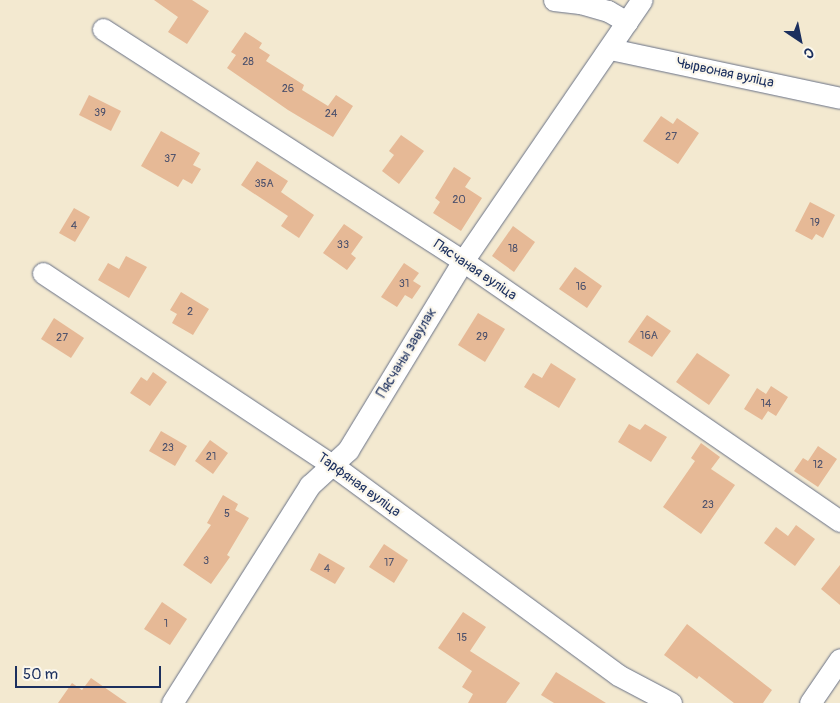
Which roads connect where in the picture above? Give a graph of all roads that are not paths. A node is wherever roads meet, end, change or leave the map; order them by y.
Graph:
1 (554, 0) edge
2 (642, 0) edge
3 (627, 22) junction
4 (103, 29) dead end
5 (610, 49) junction
6 (840, 98) edge
7 (463, 261) junction
8 (42, 273) dead end
9 (331, 464) junction
10 (840, 521) edge
11 (840, 659) edge
12 (172, 703) edge
13 (671, 703) edge
14 (810, 703) edge

1 - 3 street
2 - 3 street, Пясчаны завулак
3 - 5 street, Пясчаны завулак
4 - 7 street, Пясчаная вуліца
5 - 6 street, Чырвоная вуліца
5 - 7 street, Пясчаны завулак
7 - 9 street, Пясчаны завулак
7 - 10 street, Пясчаная вуліца
8 - 9 street, Тарфяная вуліца
9 - 12 street, Пясчаны завулак
9 - 13 street, Тарфяная вуліца
11 - 14 street

